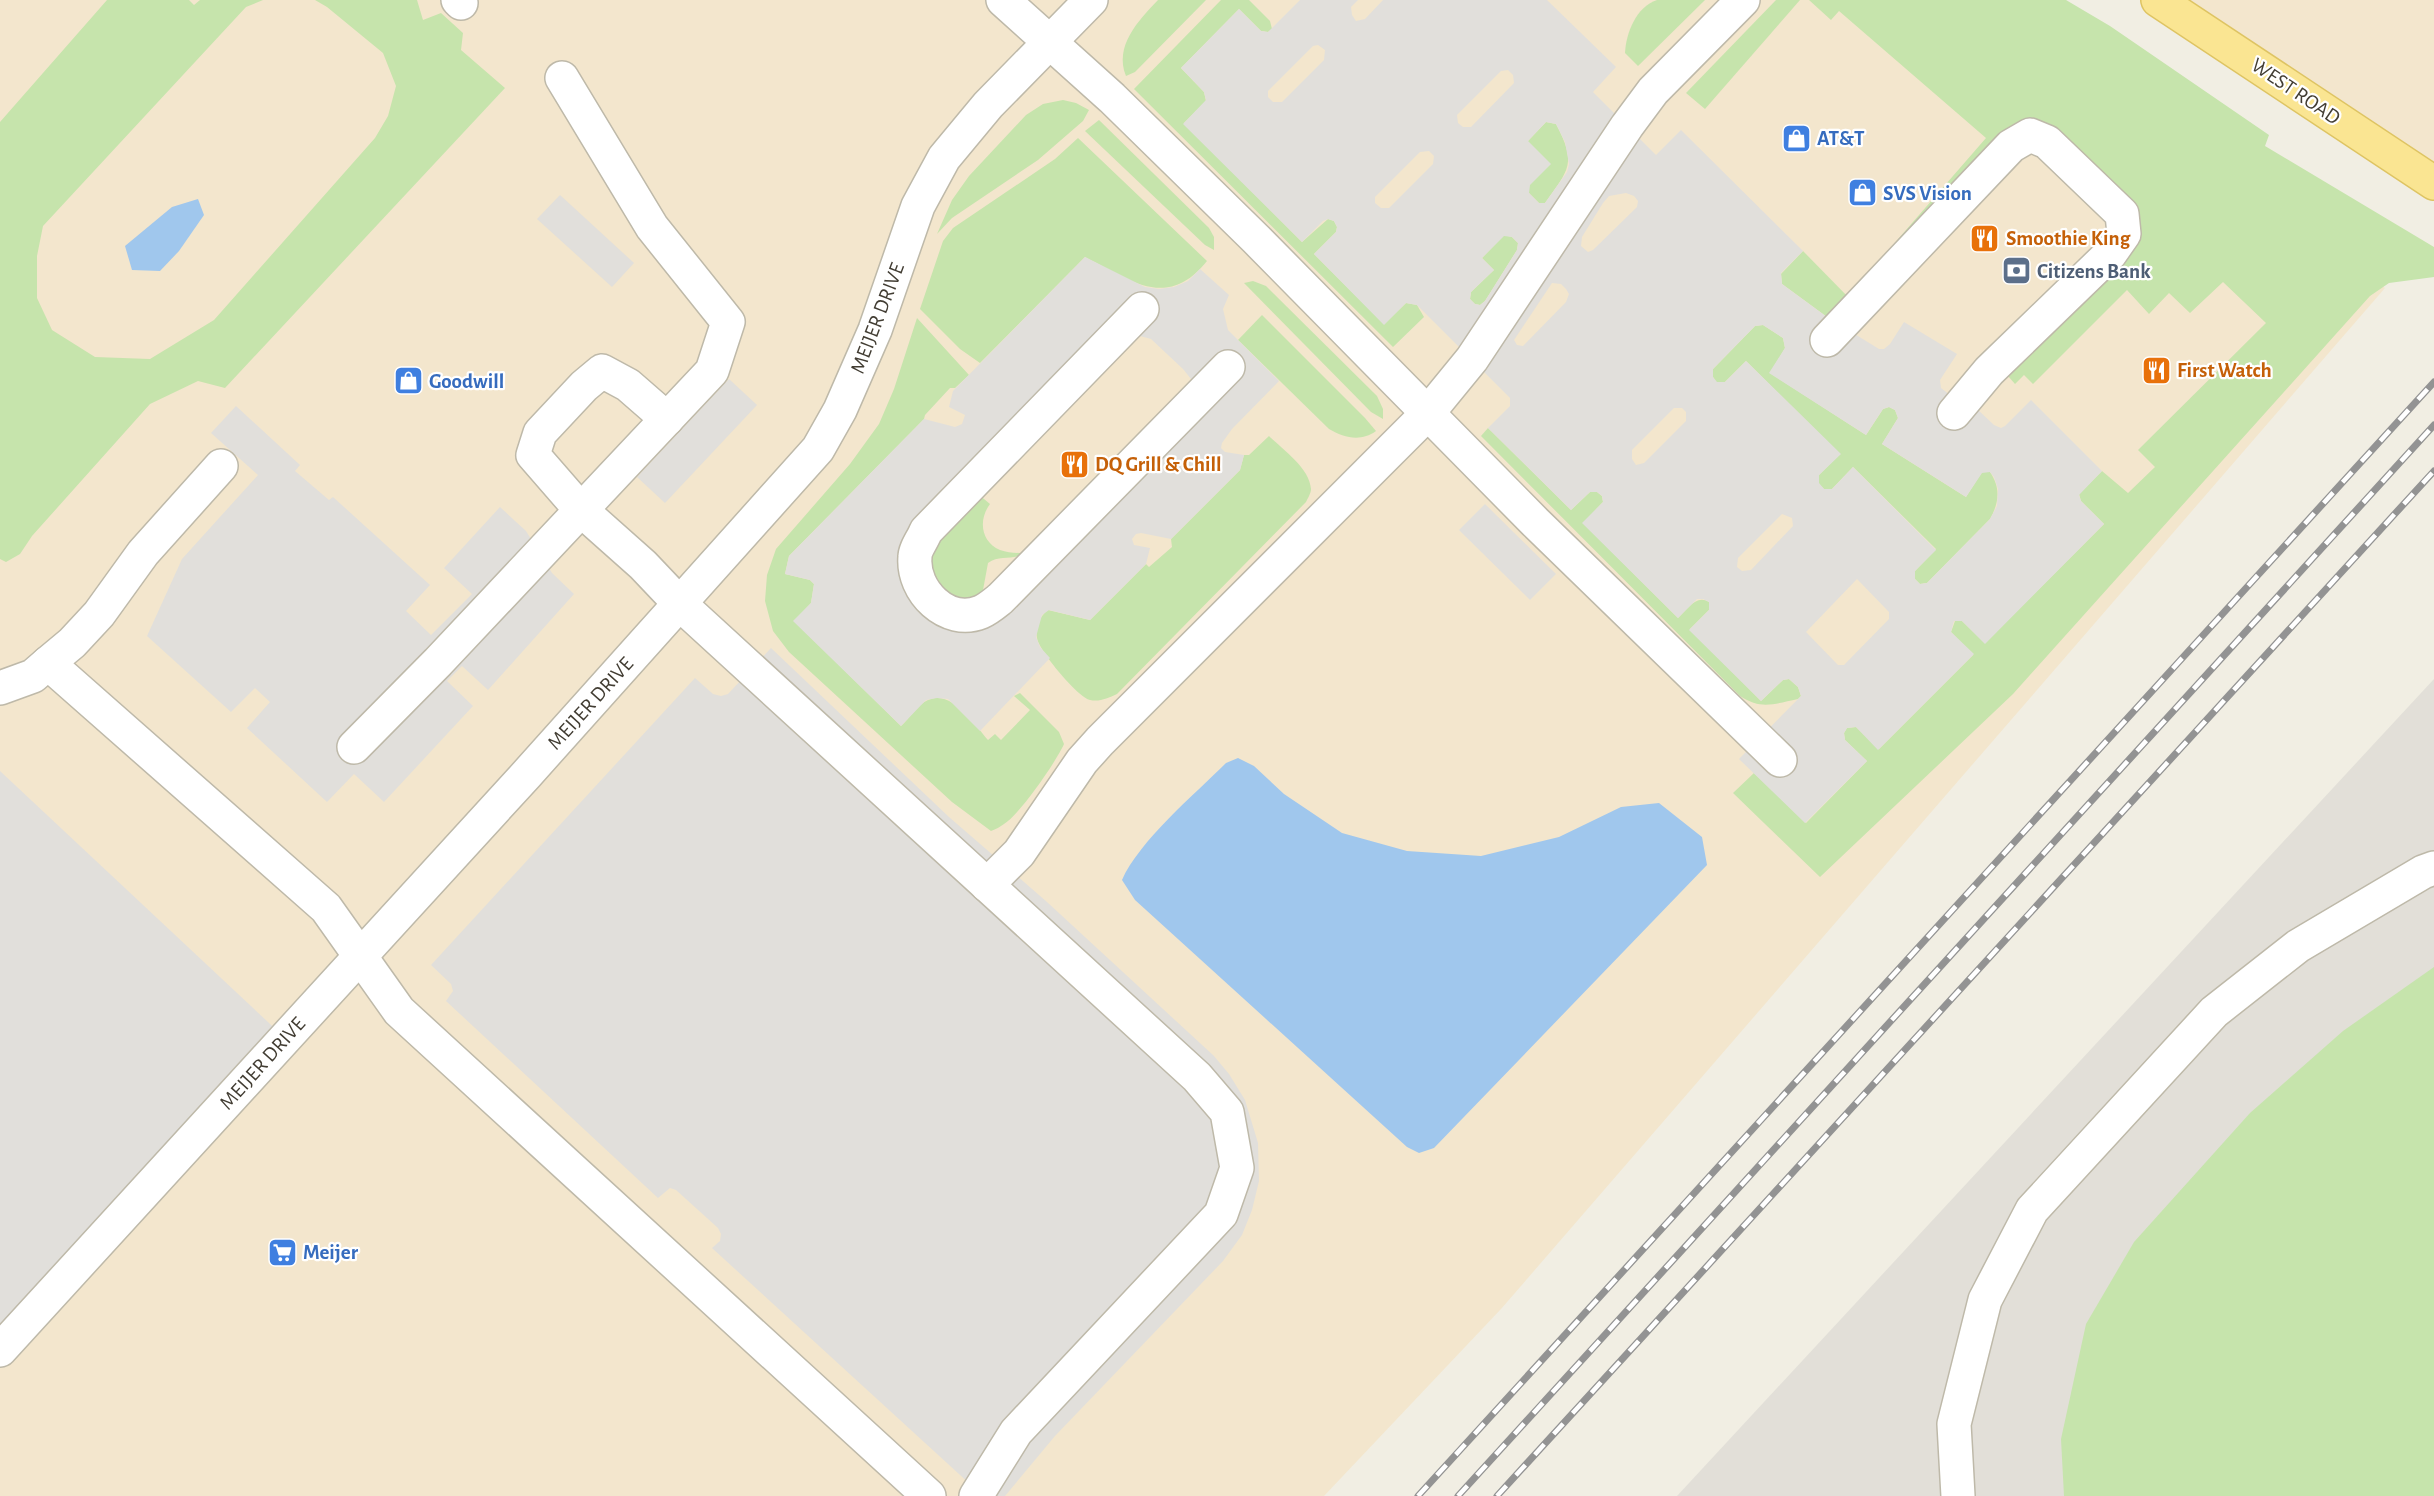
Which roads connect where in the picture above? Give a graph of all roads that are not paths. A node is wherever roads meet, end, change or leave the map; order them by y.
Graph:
1 (1003, 0) edge
2 (1090, 0) edge
3 (1743, 0) edge
4 (2158, 0) edge
5 (1050, 43) junction
6 (562, 78) dead end
7 (2434, 183) edge
8 (1142, 309) dead end
9 (1827, 340) dead end
10 (1228, 367) dead end
11 (1954, 413) dead end
12 (1427, 414) junction
13 (667, 419) junction
14 (221, 466) dead end
15 (580, 509) junction
16 (680, 604) junction
17 (48, 663) junction
18 (0, 688) edge
19 (354, 747) dead end
20 (1780, 760) dead end
21 (2434, 868) edge
22 (987, 885) junction
23 (361, 955) junction
24 (0, 1350) edge
25 (929, 1496) edge
26 (976, 1496) edge
27 (1958, 1496) edge

1 - 5 street
2 - 5 street, MEIJER DRIVE
3 - 12 street
4 - 7 main road, WEST ROAD
5 - 12 street
5 - 16 street, MEIJER DRIVE
6 - 13 street
8 - 10 street
9 - 11 street
12 - 20 street
12 - 22 street
13 - 15 street
13 - 15 street
14 - 17 street
15 - 16 street
15 - 19 street
16 - 22 street
16 - 23 street, MEIJER DRIVE
17 - 18 street
17 - 23 street
21 - 27 street
22 - 26 street
23 - 24 street, MEIJER DRIVE
23 - 25 street

